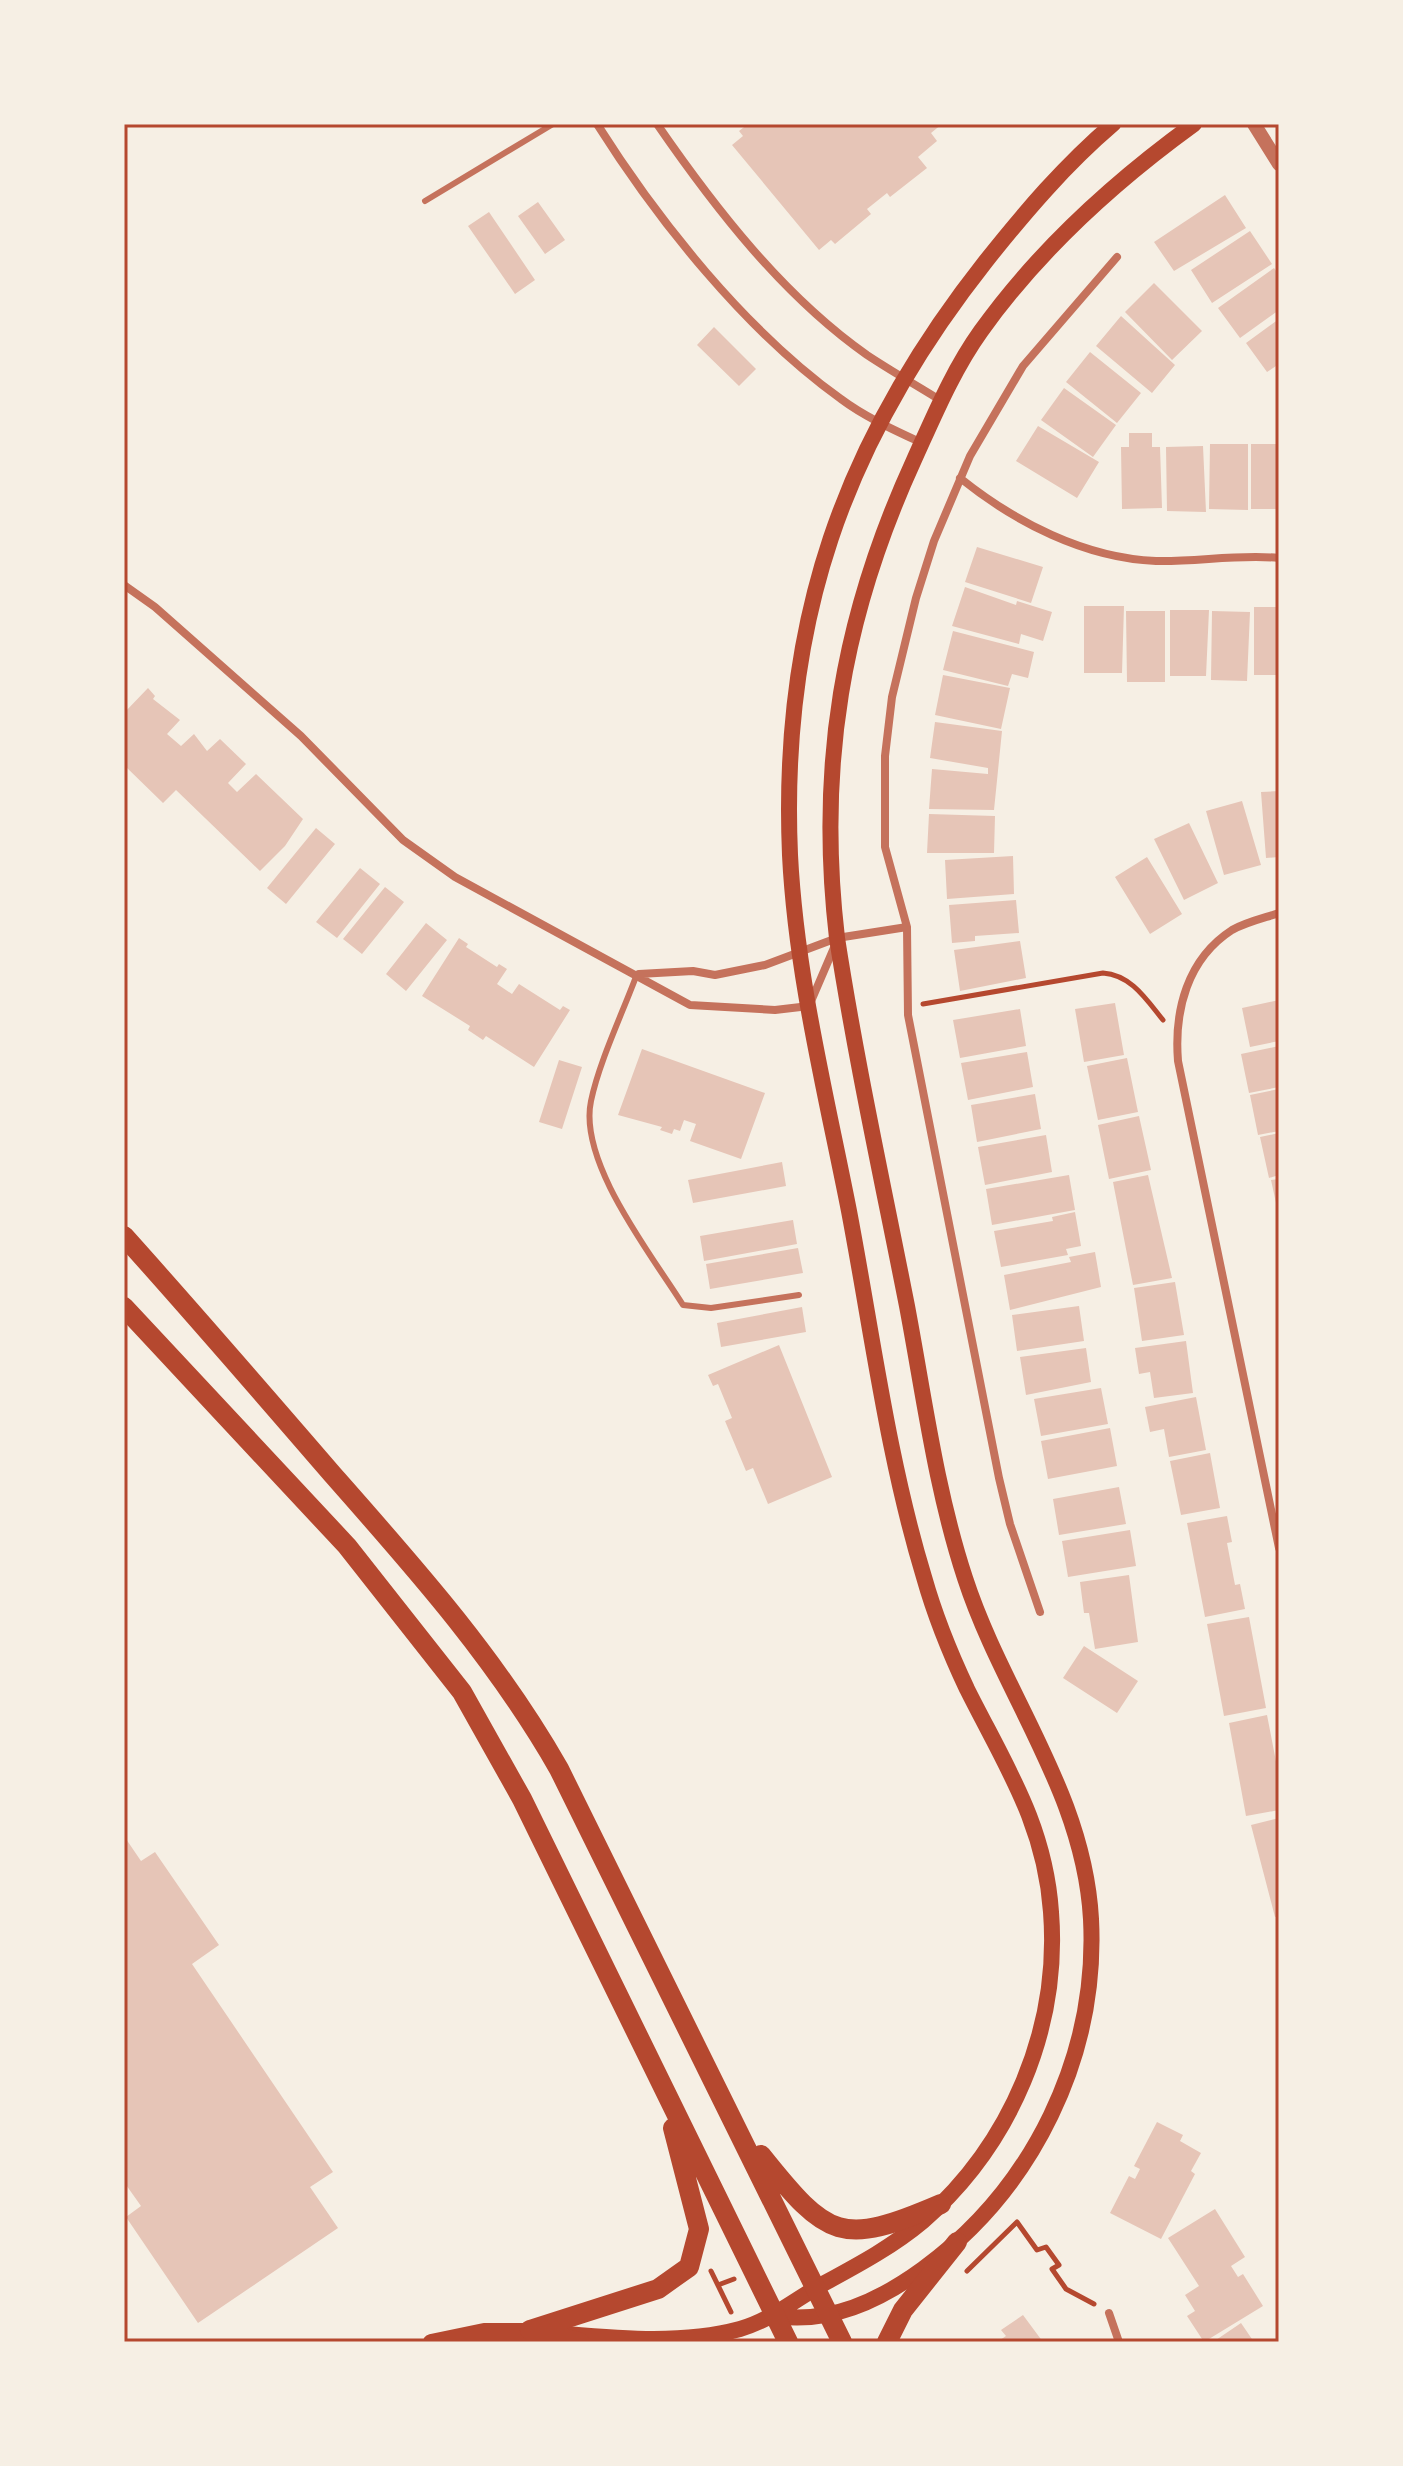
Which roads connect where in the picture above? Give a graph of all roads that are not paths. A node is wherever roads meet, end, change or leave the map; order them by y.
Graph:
1 (553, 124) edge
2 (597, 124) edge
3 (657, 124) edge
4 (1113, 124) edge
5 (1194, 124) edge
6 (1254, 124) edge
7 (1279, 164) edge
8 (425, 201) dead end
9 (1117, 257) dead end
10 (905, 378) junction
11 (941, 401) junction
12 (879, 421) junction
13 (922, 443) junction
14 (960, 478) junction
15 (1279, 558) edge
16 (124, 585) edge
17 (1279, 913) edge
18 (907, 927) junction
19 (837, 938) junction
20 (800, 951) junction
21 (637, 974) junction
22 (809, 1006) junction
23 (124, 1236) edge
24 (799, 1295) dead end
25 (124, 1307) edge
26 (1279, 1548) edge
27 (1040, 1612) dead end
28 (662, 2085) junction
29 (736, 2124) junction
30 (941, 2204) junction
31 (957, 2242) junction
32 (816, 2288) junction
33 (1109, 2313) road end
34 (829, 2315) junction
35 (775, 2316) junction
36 (530, 2330) junction
37 (431, 2342) edge
38 (579, 2342) edge
39 (788, 2342) edge
40 (842, 2342) edge
41 (887, 2342) edge
42 (1119, 2342) edge

1 - 8 lane
2 - 12 street
3 - 10 street
4 - 10 main road
5 - 11 main road
6 - 7 street
9 - 14 street
10 - 11 street
10 - 12 main road
11 - 13 main road
12 - 13 street
12 - 20 main road
13 - 19 main road
14 - 15 street
14 - 18 street
16 - 21 street
17 - 26 street
18 - 19 street
18 - 27 street
19 - 20 street
19 - 22 street
19 - 31 main road
20 - 21 street
20 - 22 main road
21 - 22 street
21 - 24 lane
22 - 30 main road
23 - 29 main road
25 - 28 main road
28 - 35 main road
28 - 36 main road
29 - 30 main road
29 - 32 main road
30 - 32 main road
31 - 34 main road
31 - 41 main road
32 - 34 main road
32 - 35 main road
33 - 42 street
34 - 35 main road
34 - 40 main road
35 - 36 main road
35 - 39 main road
36 - 37 main road
36 - 38 main road

